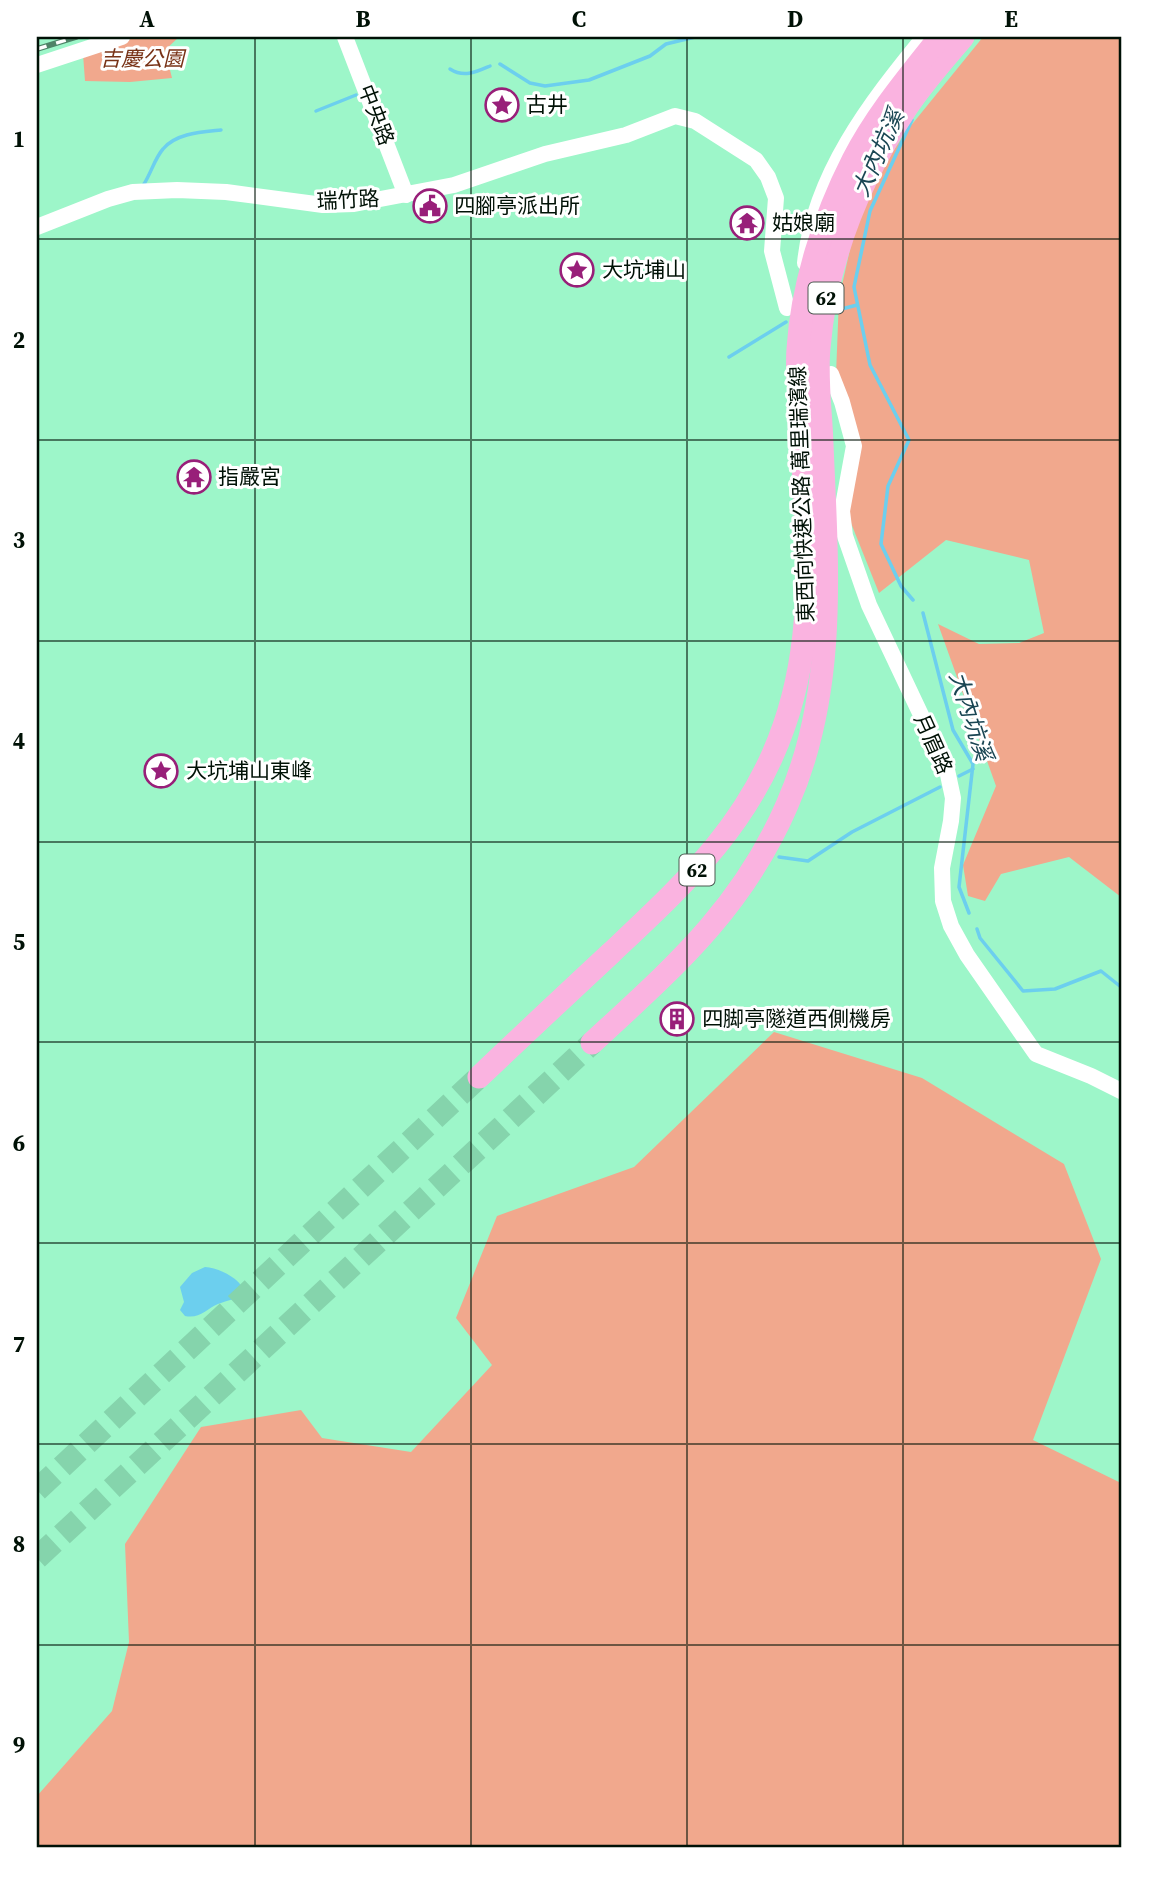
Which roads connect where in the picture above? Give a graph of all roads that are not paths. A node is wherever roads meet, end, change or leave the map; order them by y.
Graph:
1 (121, 37) edge
2 (345, 37) edge
3 (924, 37) edge
4 (940, 37) edge
5 (963, 37) edge
6 (37, 65) edge
7 (406, 195) junction
8 (37, 227) edge
9 (831, 374) dead end
10 (818, 596) junction
11 (592, 1043) tunnel mouth
12 (479, 1077) tunnel mouth
13 (1121, 1091) edge

1 - 6 street
2 - 7 street, 中央路
3 - 7 street, 瑞竹路
4 - 10 highway, 東西向快速公路 萬里瑞濱線 / 62
5 - 10 highway, 東西向快速公路 萬里瑞濱線 / 62
7 - 8 street, 瑞竹路
9 - 13 street, 月眉路
10 - 11 highway, 東西向快速公路 萬里瑞濱線 / 62
10 - 12 highway, 東西向快速公路 萬里瑞濱線 / 62

